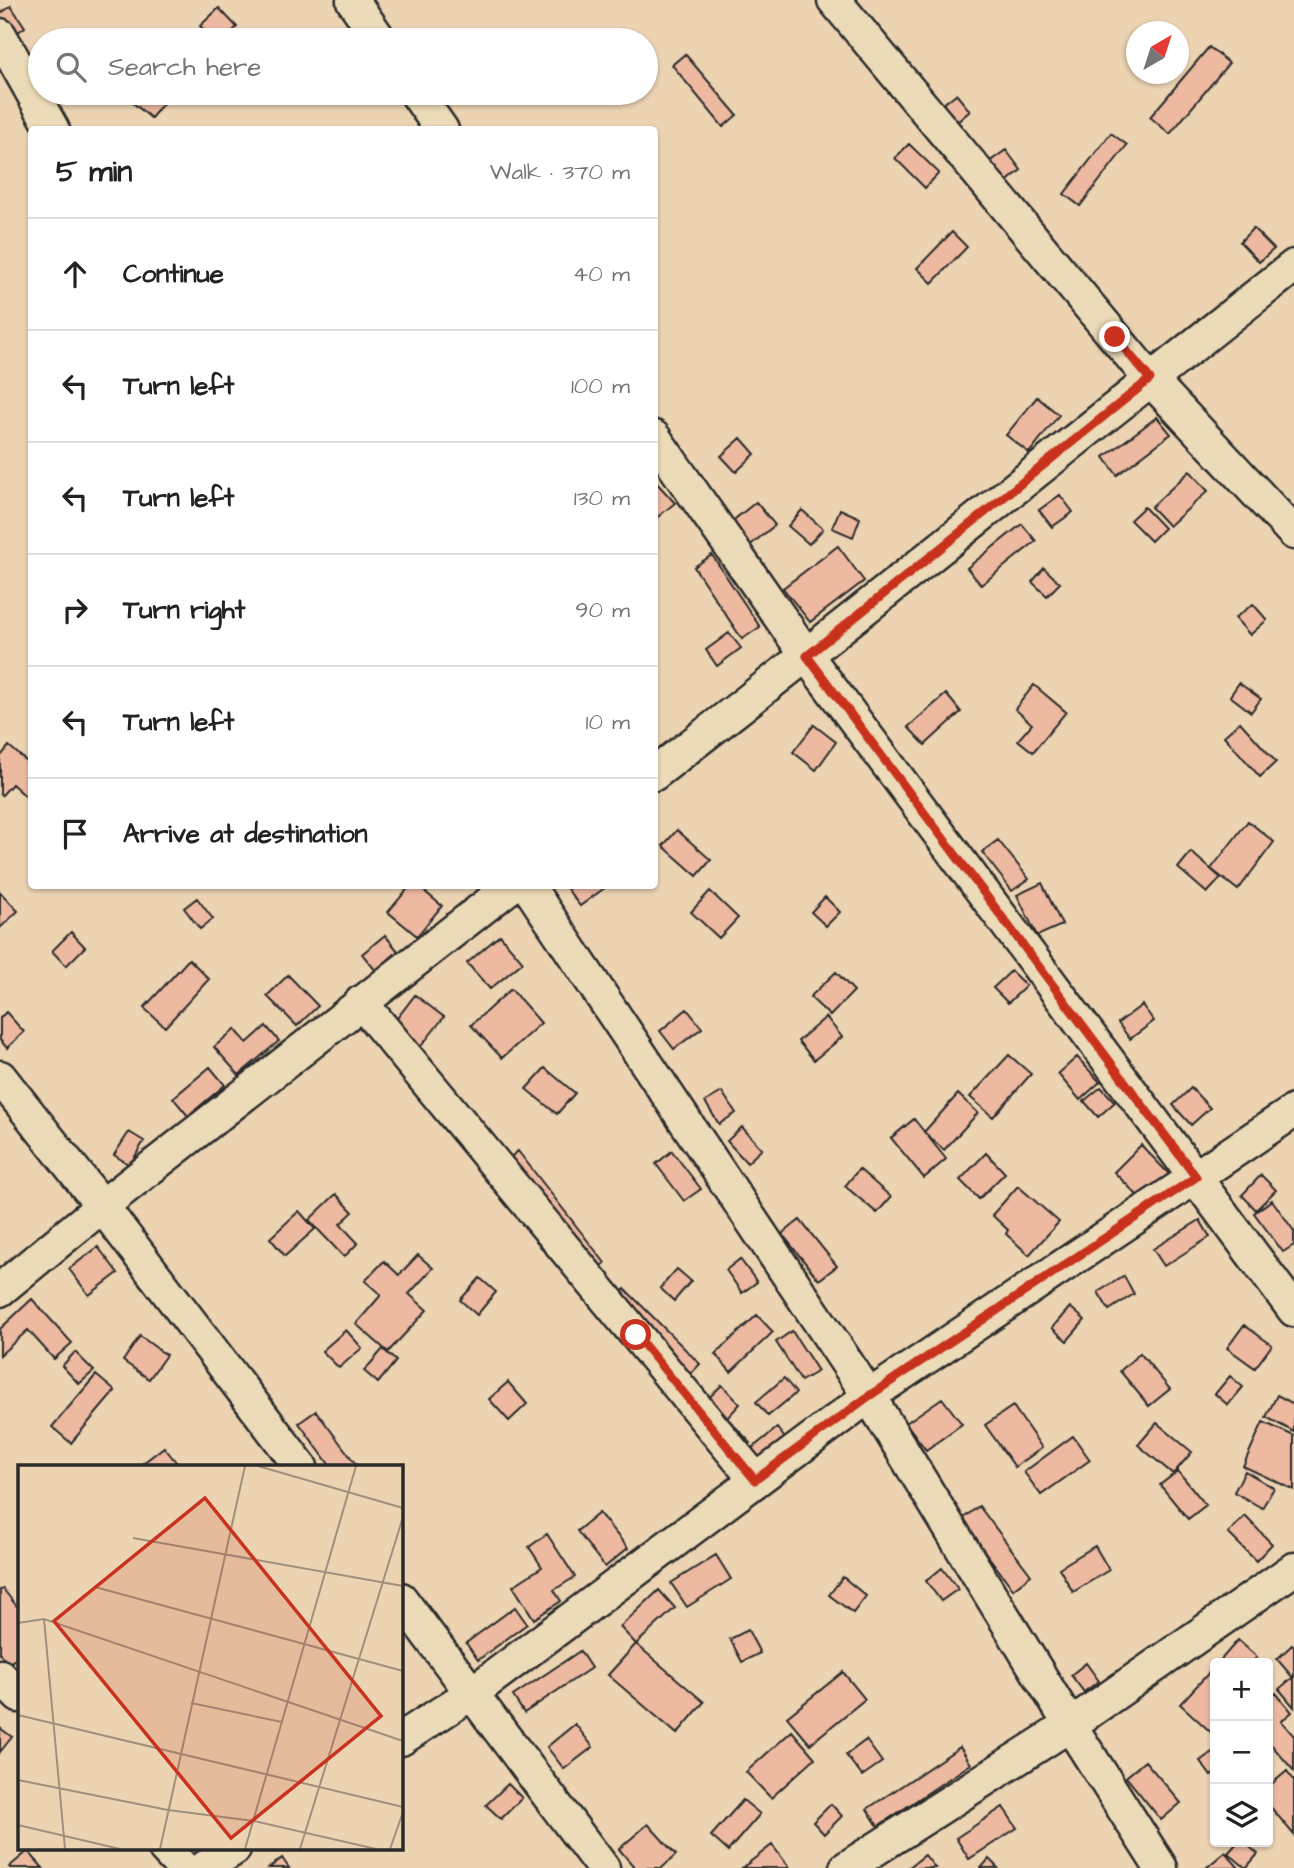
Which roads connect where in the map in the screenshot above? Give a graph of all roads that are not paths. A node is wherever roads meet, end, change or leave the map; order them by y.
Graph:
1 (834, 0) edge
2 (352, 1) edge
3 (371, 28) edge
4 (0, 36) edge
5 (28, 86) edge
6 (39, 105) edge
7 (424, 105) edge
8 (51, 126) edge
9 (439, 126) edge
10 (1294, 266) edge
11 (1150, 379) junction
12 (658, 443) edge
13 (1294, 533) edge
14 (807, 656) junction
15 (658, 772) edge
16 (507, 889) edge
17 (530, 889) edge
18 (361, 1002) junction
19 (0, 1077) edge
20 (1294, 1111) edge
21 (1196, 1177) junction
22 (102, 1206) junction
23 (0, 1290) edge
24 (1294, 1310) edge
25 (869, 1396) junction
26 (299, 1465) edge
27 (755, 1480) junction
28 (1294, 1569) edge
29 (402, 1600) edge
30 (0, 1676) edge
31 (472, 1693) junction
32 (18, 1695) edge
33 (1070, 1725) junction
34 (402, 1738) edge
35 (166, 1850) edge
36 (232, 1850) edge
37 (183, 1868) edge
38 (204, 1868) edge
39 (603, 1868) edge
40 (846, 1868) edge
41 (1161, 1868) edge

1 - 11 street
2 - 3 street
4 - 5 street
6 - 8 street
7 - 9 street
10 - 11 street
11 - 13 street
11 - 14 street
12 - 14 street
14 - 15 street
14 - 21 street
16 - 18 street
17 - 25 street
18 - 22 street
18 - 27 street
19 - 22 street
20 - 21 street
21 - 24 street
21 - 25 street
22 - 23 street
22 - 26 street
25 - 27 street
25 - 33 street
27 - 31 street
28 - 33 street
29 - 31 street
30 - 32 street
31 - 34 street
31 - 39 street
33 - 40 street
33 - 41 street
35 - 37 street
36 - 38 street

